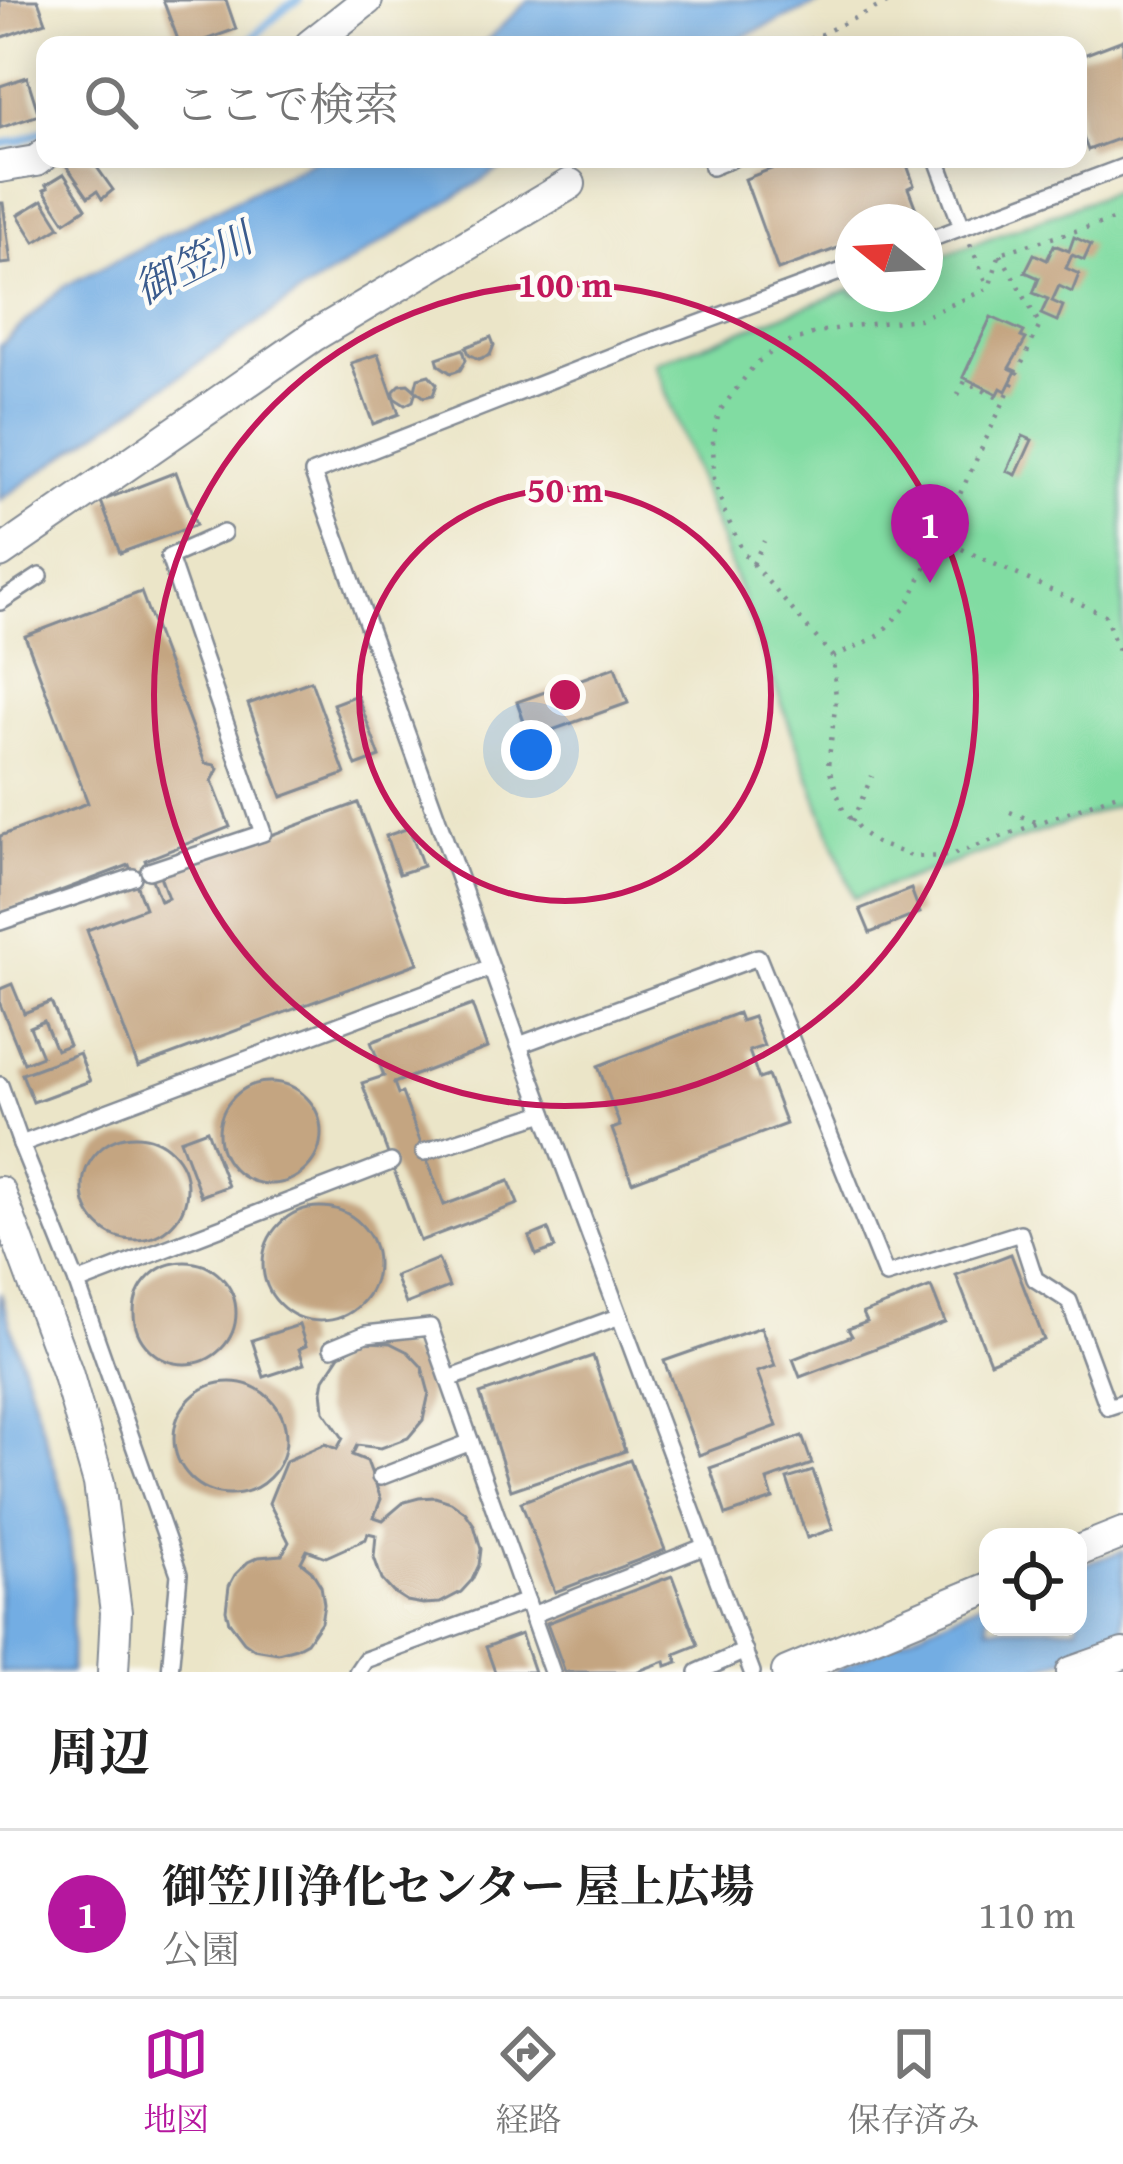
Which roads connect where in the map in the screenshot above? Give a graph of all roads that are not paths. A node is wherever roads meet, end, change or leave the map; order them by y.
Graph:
1 (368, 0) edge
2 (322, 36) edge
3 (36, 160) edge
4 (0, 167) edge
5 (1123, 167) edge
6 (940, 168) edge
7 (570, 184) dead end
8 (962, 227) junction
9 (943, 234) edge
10 (835, 274) edge
11 (224, 533) dead end
12 (0, 553) edge
13 (40, 576) dead end
14 (0, 602) edge
15 (0, 922) edge
16 (491, 968) junction
17 (519, 1046) junction
18 (0, 1085) edge
19 (544, 1112) junction
20 (20, 1144) junction
21 (424, 1153) dead end
22 (391, 1162) dead end
23 (0, 1192) edge
24 (77, 1283) junction
25 (620, 1316) junction
26 (332, 1348) dead end
27 (448, 1379) junction
28 (1123, 1402) edge
29 (471, 1442) junction
30 (380, 1477) dead end
31 (1123, 1533) edge
32 (706, 1546) junction
33 (1087, 1547) edge
34 (979, 1592) edge
35 (530, 1608) junction
36 (745, 1651) junction
37 (1123, 1654) edge
38 (113, 1672) edge
39 (170, 1672) edge
40 (357, 1672) edge
41 (552, 1672) edge
42 (698, 1672) edge
43 (752, 1672) edge
44 (787, 1672) edge
45 (1072, 1672) edge

1 - 2 street
3 - 4 street
5 - 8 lane
6 - 8 lane
7 - 12 street
8 - 9 lane
10 - 16 lane
11 - 15 lane
13 - 14 lane
16 - 17 lane
16 - 20 lane
17 - 19 lane
17 - 28 lane
18 - 20 lane
19 - 21 lane
19 - 25 lane
20 - 24 lane
22 - 24 lane
23 - 38 street
24 - 39 lane
25 - 27 lane
25 - 32 lane
26 - 27 lane
27 - 29 lane
29 - 30 lane
29 - 35 lane
31 - 33 street
32 - 35 lane
32 - 36 lane
34 - 44 street
35 - 40 lane
35 - 41 lane
36 - 42 lane
36 - 43 lane
37 - 45 street

